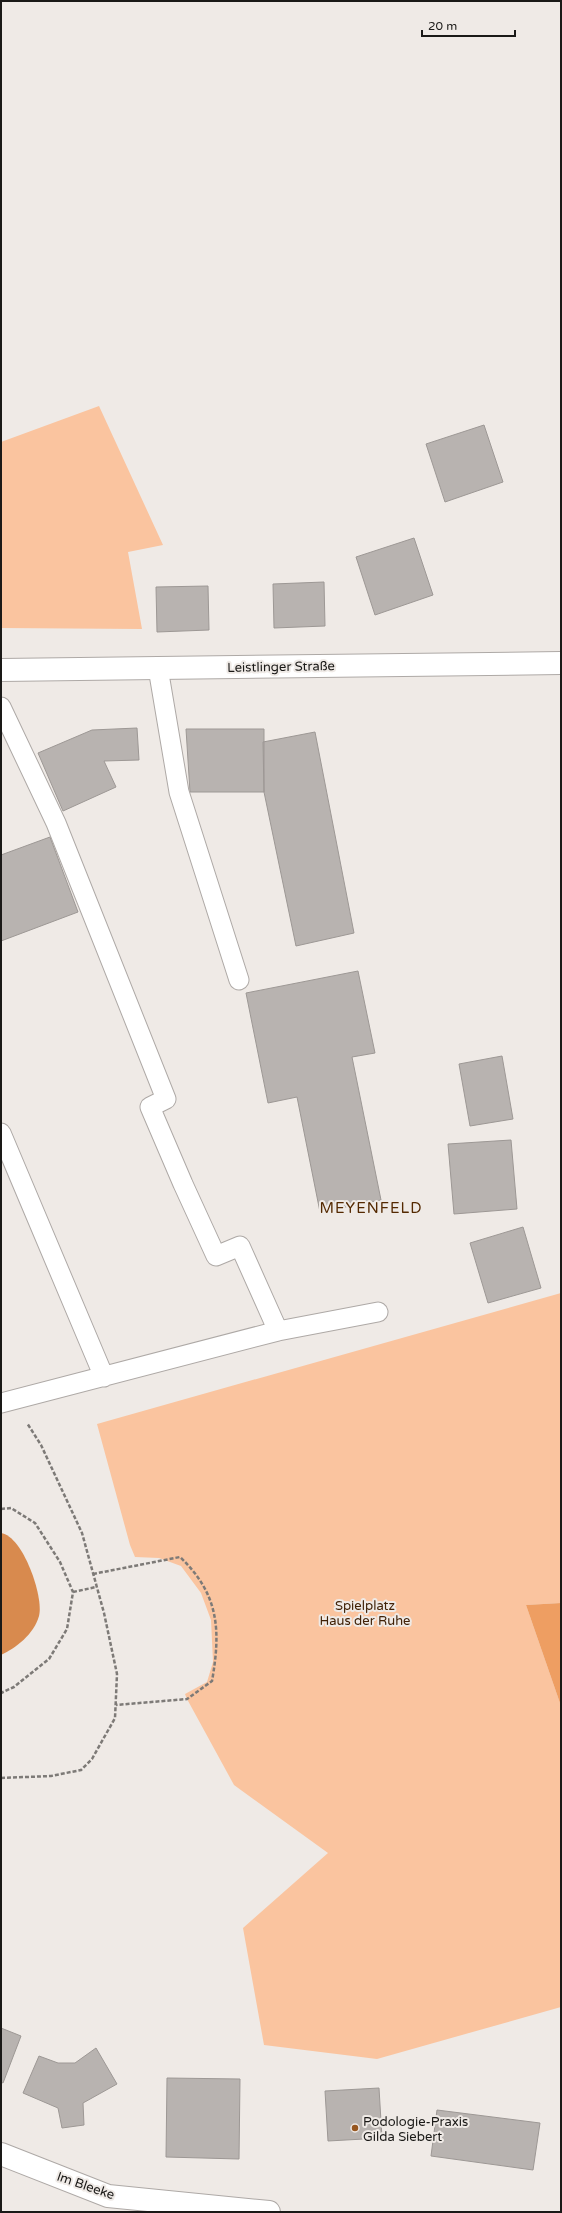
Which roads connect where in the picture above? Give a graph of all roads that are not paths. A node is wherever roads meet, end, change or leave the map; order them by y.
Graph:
1 (561, 663) edge
2 (158, 668) junction
3 (1, 670) edge
4 (1, 707) edge
5 (239, 980) dead end
6 (1, 1133) edge
7 (378, 1312) dead end
8 (278, 1331) junction
9 (104, 1377) junction
10 (4, 1402) edge
11 (1, 2154) edge
12 (269, 2212) edge

1 - 2 street, Leistlinger Straße
2 - 3 street, Leistlinger Straße
2 - 5 lane
4 - 8 lane
6 - 9 lane
7 - 8 lane
8 - 9 lane
9 - 10 lane
11 - 12 street, Im Bleeke

